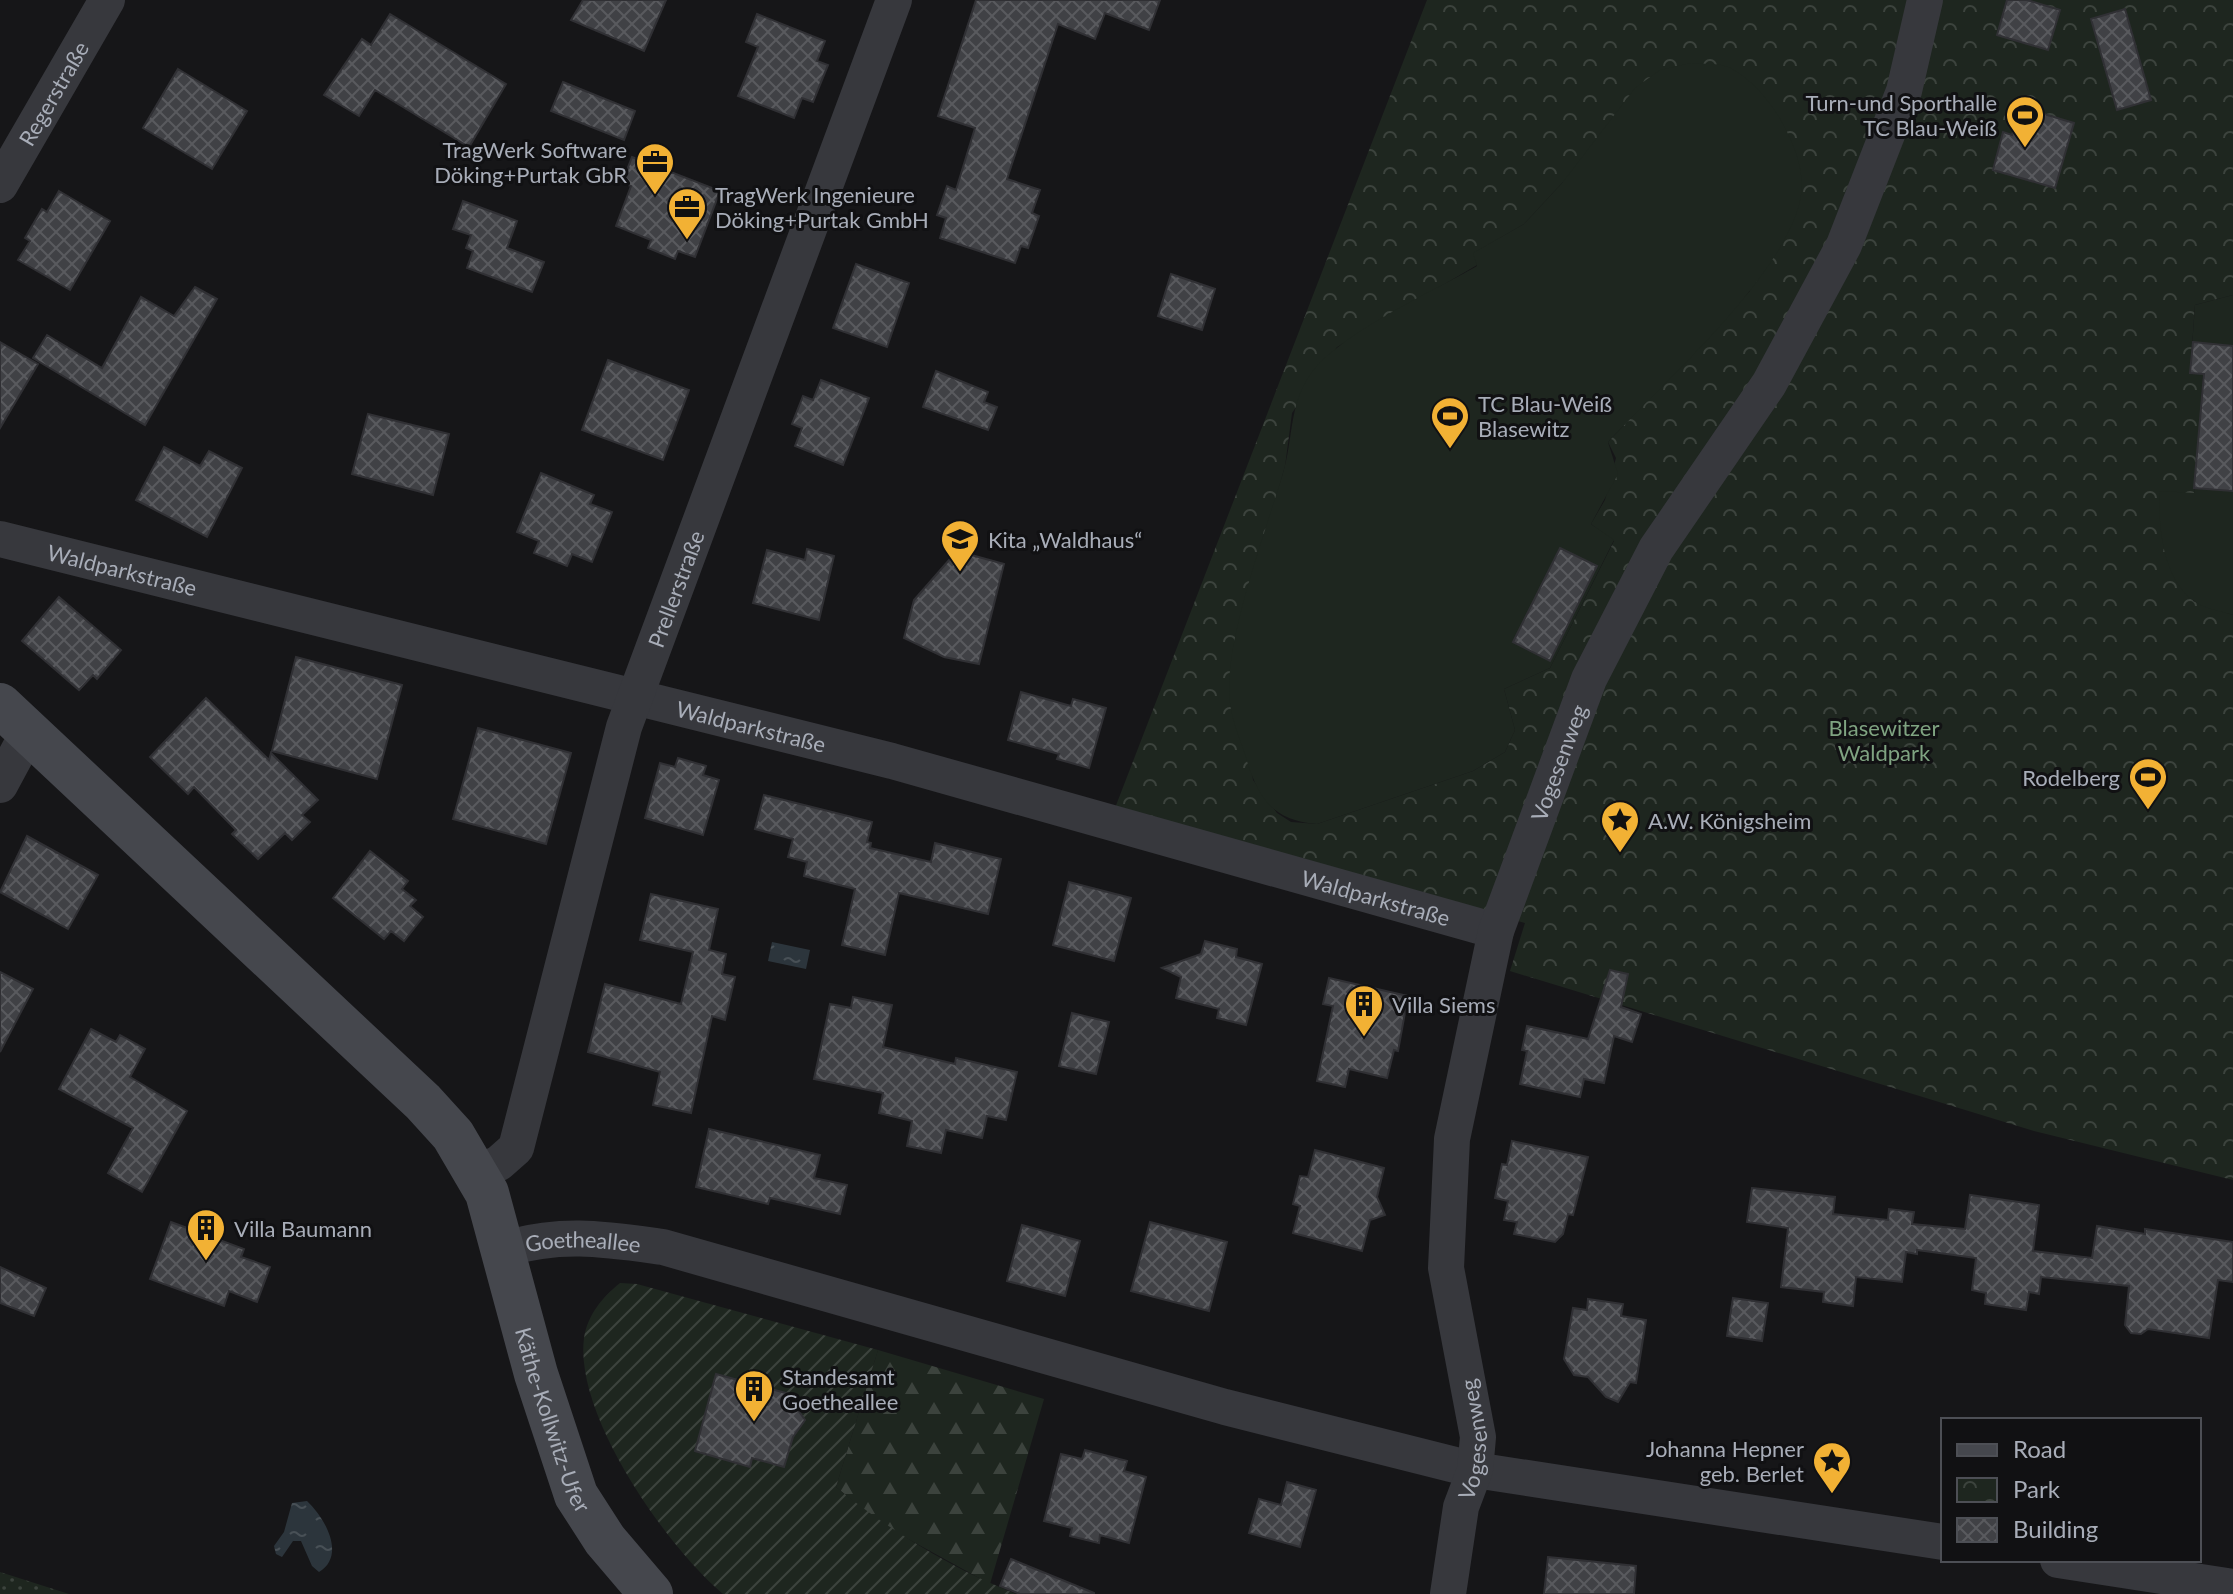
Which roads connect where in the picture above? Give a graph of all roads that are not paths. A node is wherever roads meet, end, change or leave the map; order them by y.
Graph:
1 (107, 0) edge
2 (894, 0) edge
3 (1925, 0) edge
4 (0, 185) edge
5 (0, 539) edge
6 (637, 697) junction
7 (15, 718) edge
8 (0, 785) edge
9 (1496, 931) junction
10 (478, 1173) junction
11 (500, 1236) junction
12 (1475, 1470) junction
13 (1941, 1542) edge
14 (2071, 1562) edge
15 (2233, 1587) edge
16 (651, 1594) edge
17 (1448, 1594) edge

1 - 4 street, Regerstraße
2 - 6 street, Prellerstraße
3 - 9 street, Vogesenweg
5 - 6 street, Waldparkstraße
6 - 9 street, Waldparkstraße
6 - 10 street, Prellerstraße
7 - 8 street
7 - 10 main road, Goetheallee
9 - 12 street, Vogesenweg
10 - 11 main road, Goetheallee
11 - 12 street, Goetheallee
11 - 16 main road, Käthe-Kollwitz-Ufer
12 - 13 street, Goetheallee
12 - 17 street, Vogesenweg
14 - 15 street

